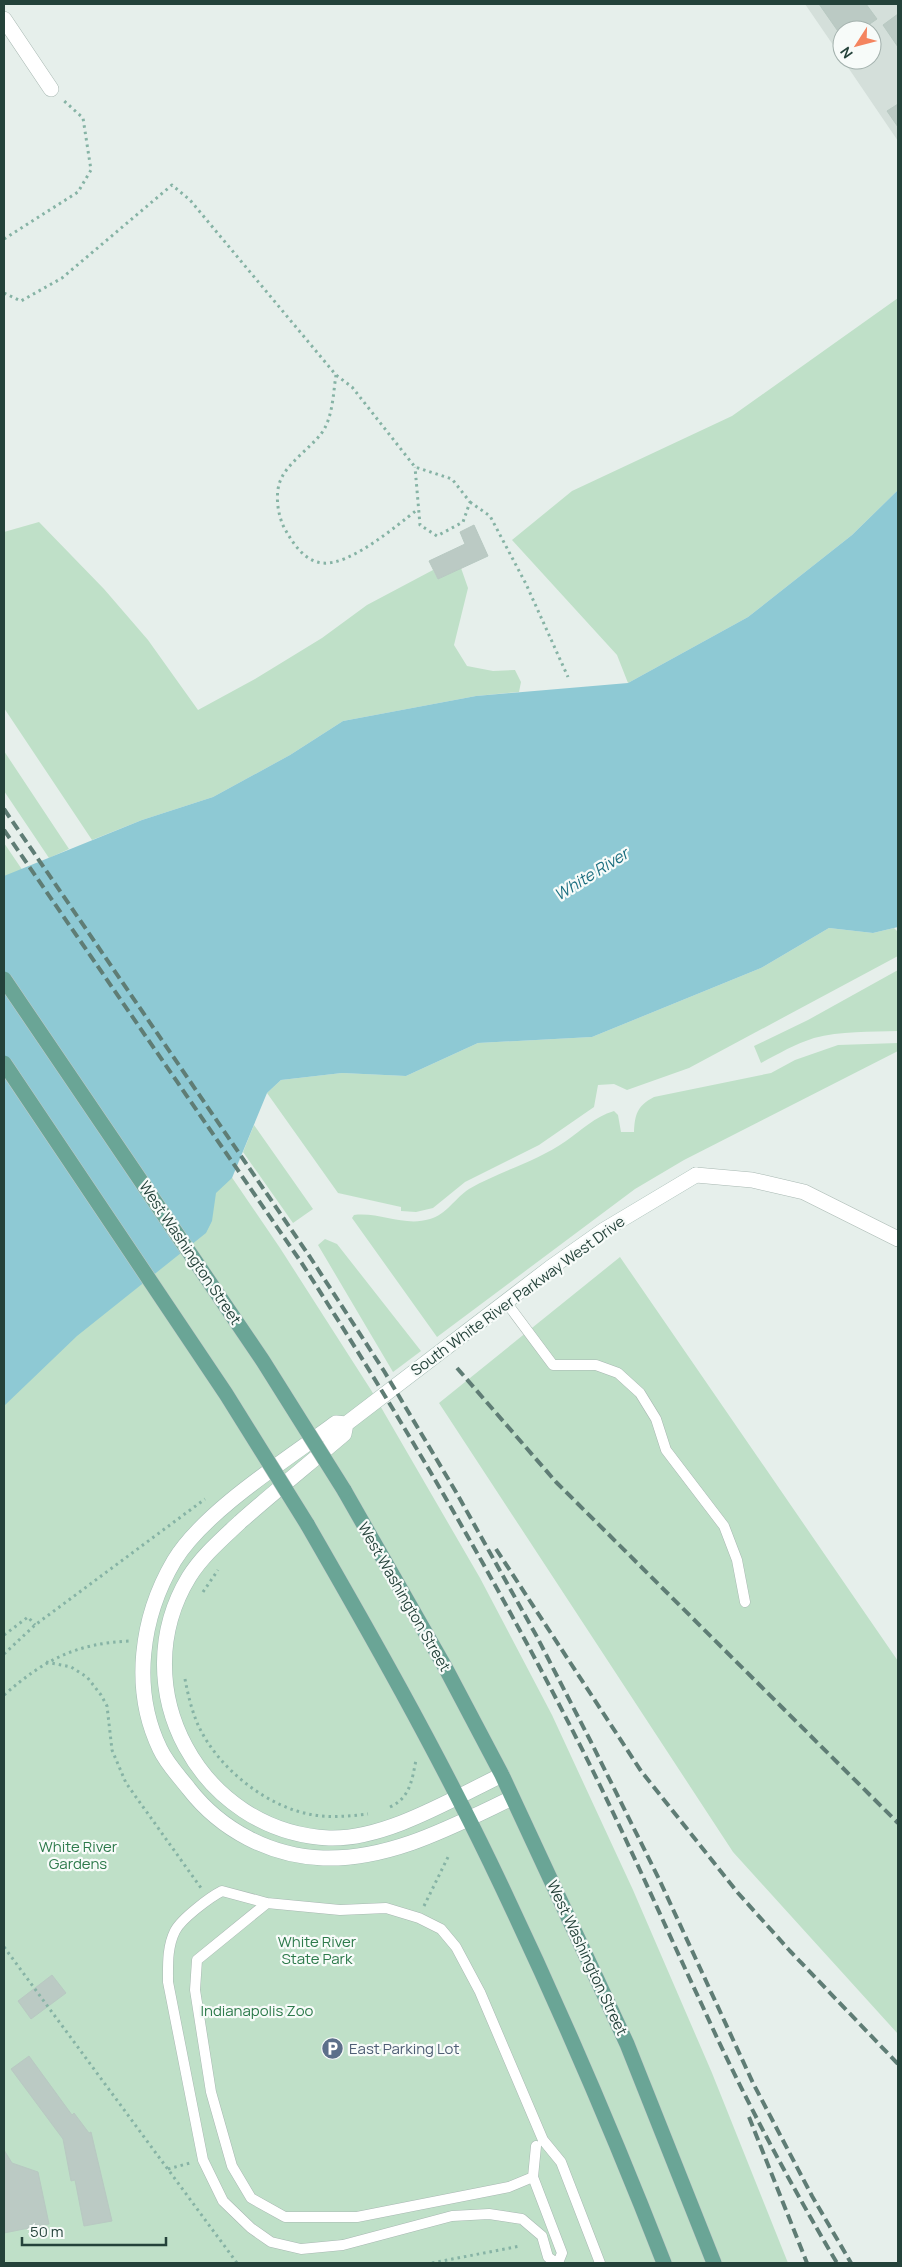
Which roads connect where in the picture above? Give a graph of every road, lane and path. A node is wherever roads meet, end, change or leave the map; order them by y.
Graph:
1 (4, 18) edge
2 (52, 89) joint
3 (4, 239) edge
4 (4, 293) edge
5 (336, 375) junction
6 (416, 467) junction
7 (470, 502) junction
8 (418, 510) junction
9 (568, 677) dead end
10 (4, 979) edge
11 (4, 1063) edge
12 (898, 1239) edge
13 (506, 1302) junction
14 (346, 1424) junction
15 (210, 1494) dead end
16 (219, 1568) dead end
17 (202, 1592) dead end
18 (745, 1602) dead end
19 (35, 1625) junction
20 (4, 1635) edge
21 (145, 1639) junction
22 (4, 1654) edge
23 (46, 1662) junction
24 (185, 1676) dead end
25 (4, 1695) edge
26 (416, 1760) dead end
27 (502, 1775) junction
28 (457, 1796) junction
29 (512, 1798) junction
30 (385, 1810) dead end
31 (378, 1813) dead end
32 (468, 1819) junction
33 (449, 1855) dead end
34 (208, 1898) junction
35 (267, 1903) junction
36 (424, 1908) dead end
37 (4, 1947) edge
38 (536, 2146) dead end
39 (533, 2177) junction
40 (520, 2246) dead end
41 (596, 2262) edge
42 (237, 2263) edge
43 (432, 2263) edge
44 (557, 2263) edge
45 (664, 2263) edge
46 (714, 2263) edge

1 - 2 street
2 - 3 path
4 - 5 path
5 - 6 path
5 - 8 path
6 - 7 path
6 - 8 path
7 - 8 path
7 - 9 path
10 - 27 main road, West Washington Street, bridge
11 - 28 main road, bridge
12 - 13 street, South White River Parkway West Drive
13 - 14 street, South White River Parkway West Drive
13 - 18 lane
14 - 21 street, South White River Parkway West Drive
14 - 28 street, South White River Parkway West Drive
15 - 19 path
16 - 17 path
19 - 20 path
19 - 22 path
21 - 23 path
21 - 32 street, South White River Parkway West Drive
23 - 25 path
23 - 34 path
24 - 31 path
26 - 30 path
27 - 28 street, South White River Parkway West Drive
27 - 29 main road, West Washington Street
28 - 32 main road
29 - 32 street, South White River Parkway West Drive
29 - 46 main road, West Washington Street
32 - 45 main road
33 - 36 path
34 - 35 lane
34 - 44 lane
35 - 39 lane
35 - 41 lane
37 - 42 path
38 - 39 lane
39 - 44 lane
40 - 43 path

